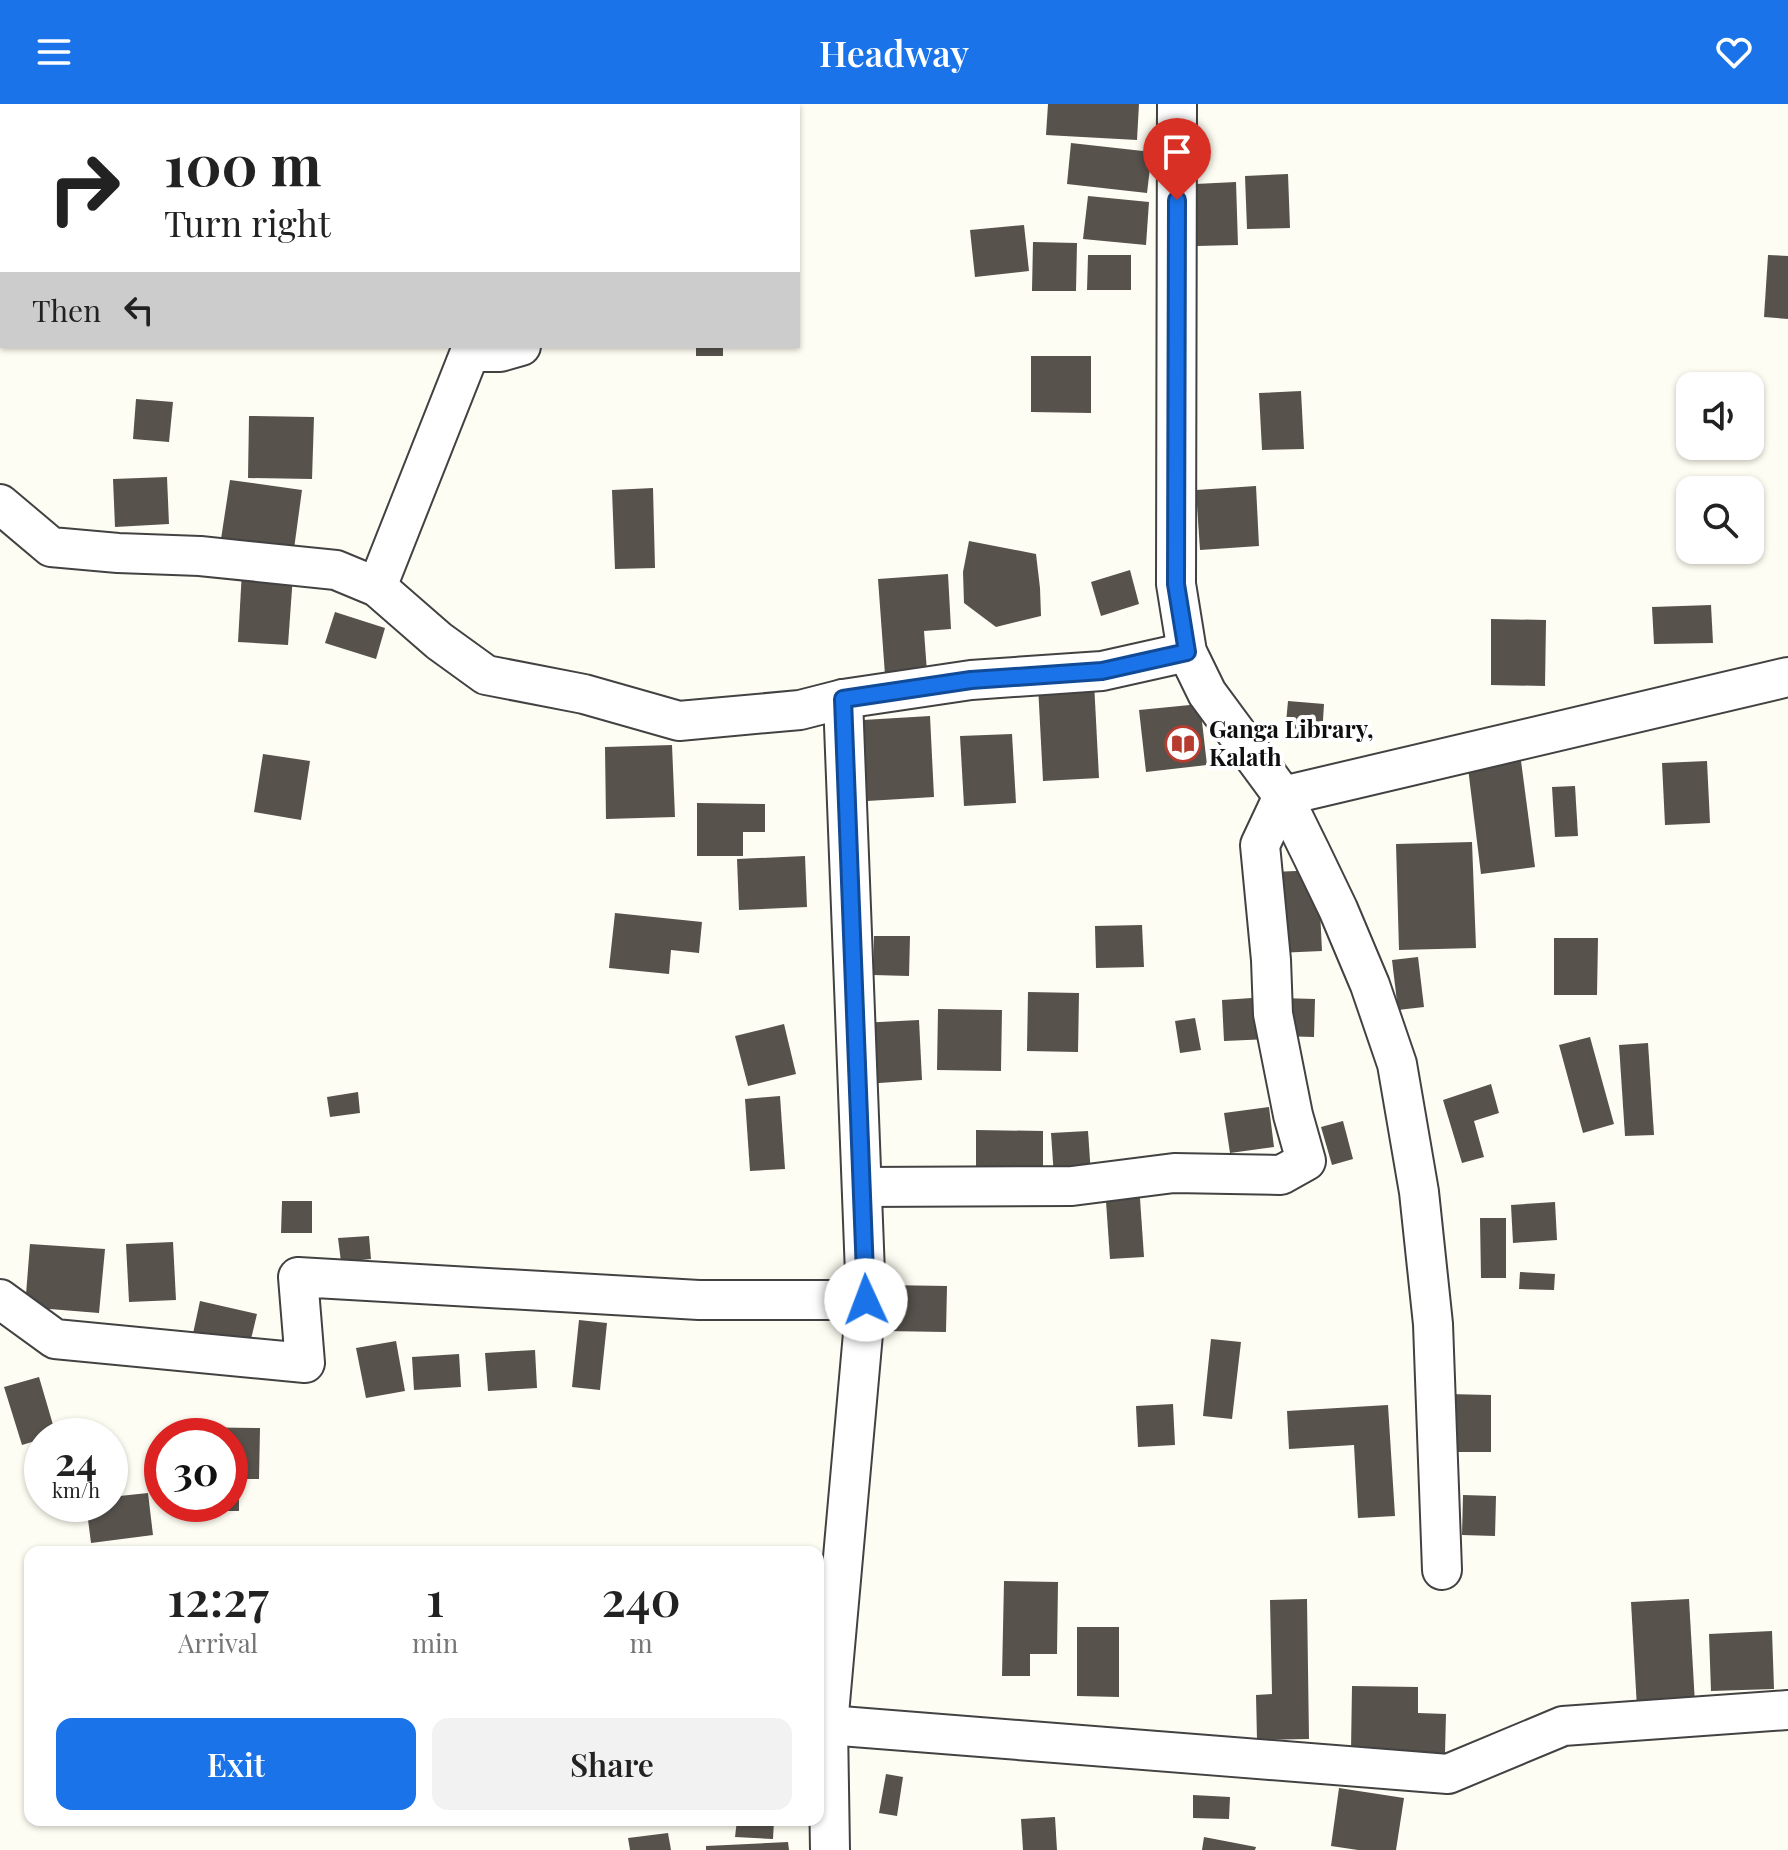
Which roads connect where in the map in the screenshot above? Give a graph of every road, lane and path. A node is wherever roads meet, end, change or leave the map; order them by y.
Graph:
1 (1177, 104) edge
2 (514, 348) edge
3 (0, 504) edge
4 (377, 587) junction
5 (1187, 652) junction
6 (1788, 677) edge
7 (843, 699) junction
8 (1283, 796) junction
9 (862, 1187) junction
10 (0, 1299) edge
11 (866, 1300) junction
12 (1442, 1570) dead end
13 (1788, 1710) edge
14 (828, 1725) junction
15 (830, 1850) edge

1 - 5 street
2 - 4 street
3 - 4 street
4 - 7 street
5 - 7 street
5 - 8 street
6 - 8 street
7 - 9 street
8 - 9 street
8 - 12 street
9 - 11 street
10 - 11 street
11 - 14 street
13 - 14 street
14 - 15 street

